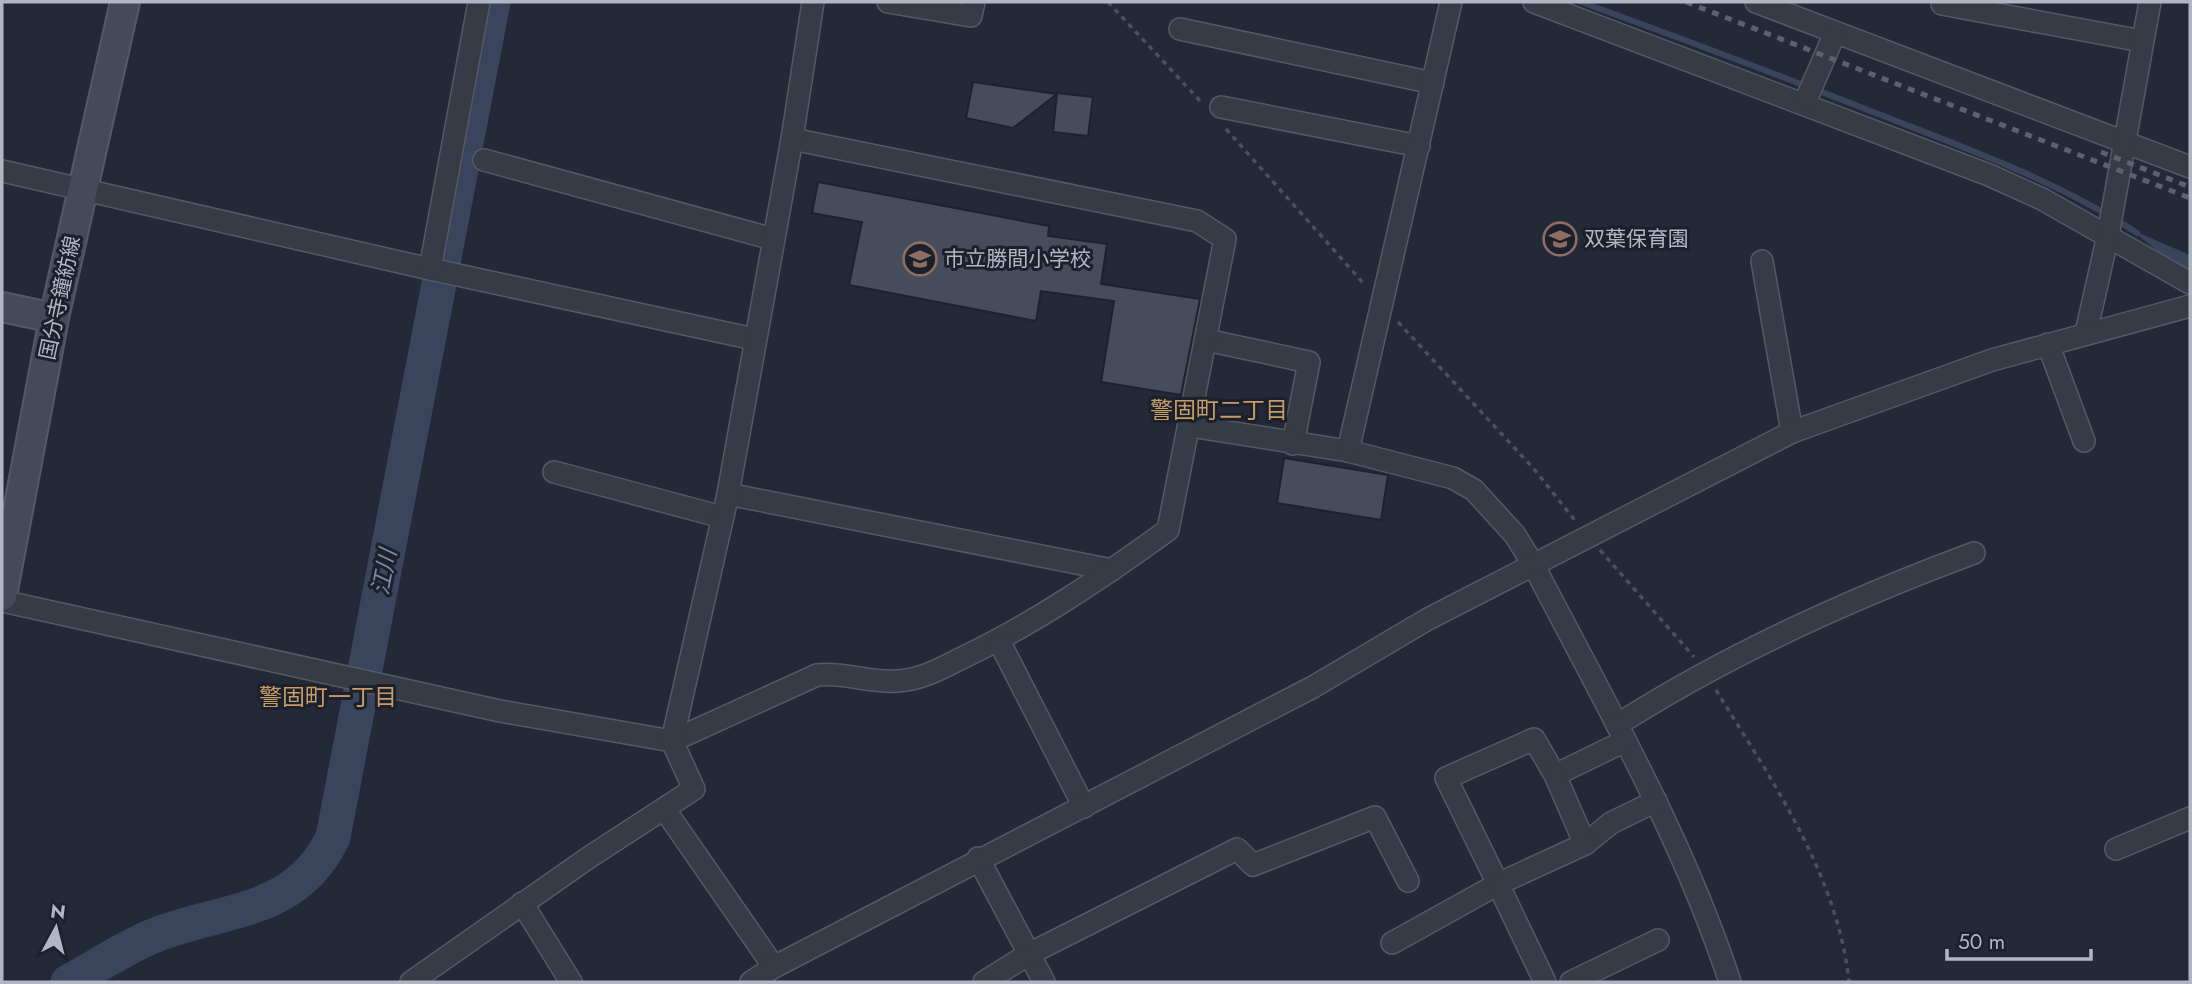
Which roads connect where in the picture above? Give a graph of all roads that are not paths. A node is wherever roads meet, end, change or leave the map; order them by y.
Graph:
1 (125, 2) edge
2 (479, 2) edge
3 (813, 2) edge
4 (888, 2) edge
5 (974, 2) edge
6 (1451, 2) edge
7 (1534, 2) edge
8 (1756, 2) edge
9 (2150, 2) edge
10 (913, 4) edge
11 (1942, 4) dead end
12 (1180, 29) dead end
13 (1835, 33) junction
14 (2142, 41) junction
15 (1433, 83) junction
16 (1805, 103) junction
17 (1215, 111) road end
18 (792, 139) junction
19 (2124, 141) junction
20 (1419, 146) junction
21 (484, 160) dead end
22 (2190, 167) edge
23 (2, 170) edge
24 (84, 189) junction
25 (2108, 235) junction
26 (773, 239) junction
27 (1762, 261) dead end
28 (430, 269) junction
29 (2190, 283) edge
30 (2190, 306) edge
31 (2, 307) edge
32 (54, 318) junction
33 (2086, 333) junction
34 (754, 339) junction
35 (1206, 340) junction
36 (2048, 344) junction
37 (1190, 426) junction
38 (1792, 432) junction
39 (2084, 442) dead end
40 (1293, 444) junction
41 (1348, 452) junction
42 (554, 472) dead end
43 (728, 494) junction
44 (722, 517) junction
45 (1974, 553) dead end
46 (1534, 566) junction
47 (1112, 570) junction
48 (2, 596) edge
49 (2, 601) edge
50 (999, 641) junction
51 (1621, 733) junction
52 (673, 741) junction
53 (1555, 775) junction
54 (1657, 801) junction
55 (1084, 807) junction
56 (665, 810) junction
57 (2190, 818) edge
58 (1585, 844) junction
59 (2116, 849) dead end
60 (978, 859) junction
61 (1408, 881) dead end
62 (1498, 884) junction
63 (522, 903) junction
64 (1658, 940) dead end
65 (1392, 943) dead end
66 (1029, 954) junction
67 (774, 967) junction
68 (411, 982) edge
69 (571, 982) edge
70 (751, 982) edge
71 (984, 982) edge
72 (1044, 982) edge
73 (1545, 982) edge
74 (1571, 982) edge
75 (1730, 982) edge

1 - 24 street, 国分寺鐘紡線
2 - 28 street
3 - 18 street
4 - 10 street
5 - 10 street
6 - 15 street
7 - 16 street
8 - 13 street
9 - 14 street
11 - 14 street
12 - 15 street
13 - 16 street
13 - 19 street
14 - 19 street
15 - 20 street
16 - 25 street
17 - 20 street
18 - 26 street
18 - 35 street
19 - 22 street
19 - 25 street
20 - 41 street
21 - 26 street
23 - 24 street
24 - 28 street
24 - 32 street, 国分寺鐘紡線
25 - 29 street
25 - 33 street
26 - 34 street
27 - 38 street
28 - 34 street
30 - 33 street
31 - 32 street
32 - 48 street, 国分寺鐘紡線
33 - 36 street
34 - 43 street
35 - 37 street
35 - 40 street
36 - 38 street
36 - 39 street
37 - 40 street
37 - 47 street
38 - 46 street
40 - 41 street
41 - 46 street
42 - 44 street
43 - 44 street
43 - 47 street
44 - 52 street
45 - 51 street
46 - 51 street
46 - 55 street
47 - 50 street
49 - 52 street
50 - 52 street
50 - 55 street
51 - 53 street
51 - 54 street
52 - 56 street
53 - 58 street
53 - 62 street
54 - 58 street
54 - 75 street
55 - 60 street
56 - 63 street
56 - 67 street
57 - 59 street
58 - 62 street
60 - 66 street
60 - 67 street
61 - 66 street
62 - 65 street
62 - 73 street
63 - 68 street
63 - 69 street
64 - 74 street
66 - 71 street
66 - 72 street
67 - 70 street

